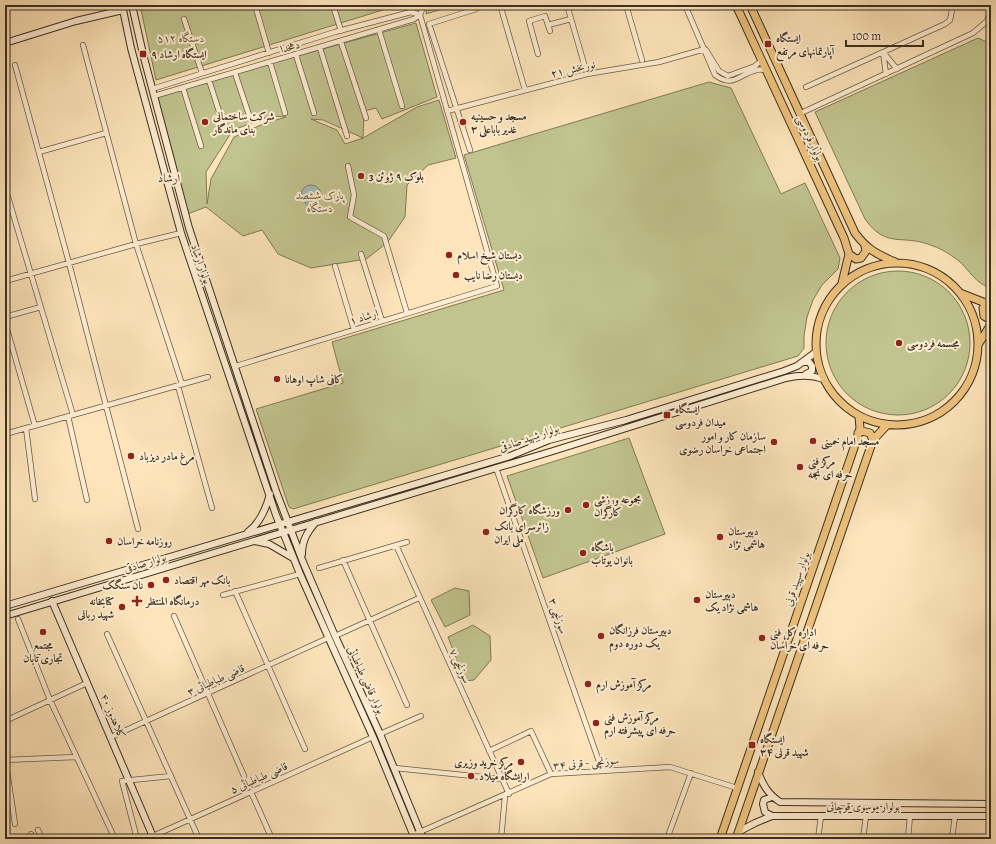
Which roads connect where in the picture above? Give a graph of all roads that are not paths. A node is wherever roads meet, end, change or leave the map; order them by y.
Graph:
1 (132, 5) edge
2 (255, 5) edge
3 (333, 5) edge
4 (416, 5) edge
5 (424, 5) edge
6 (567, 5) edge
7 (626, 5) edge
8 (685, 5) edge
9 (736, 5) edge
10 (750, 5) edge
11 (953, 5) edge
12 (123, 8) edge
13 (501, 8) dead end
14 (476, 9) dead end
15 (991, 10) edge
16 (411, 12) junction
17 (420, 15) junction
18 (184, 19) dead end
19 (571, 19) junction
20 (548, 25) junction
21 (379, 30) junction
22 (341, 31) junction
23 (550, 31) dead end
24 (341, 42) junction
25 (5, 43) edge
26 (82, 45) dead end
27 (320, 48) junction
28 (705, 49) junction
29 (883, 52) junction
30 (269, 53) junction
31 (538, 54) dead end
32 (296, 55) junction
33 (642, 60) dead end
34 (762, 60) junction
35 (270, 62) junction
36 (15, 65) dead end
37 (897, 69) junction
38 (767, 70) junction
39 (202, 73) junction
40 (235, 73) junction
41 (587, 74) junction
42 (886, 74) junction
43 (209, 80) junction
44 (152, 88) junction
45 (183, 88) junction
46 (806, 88) dead end
47 (525, 90) junction
48 (154, 96) junction
49 (402, 106) dead end
50 (456, 108) junction
51 (446, 109) junction
52 (285, 113) dead end
53 (314, 113) dead end
54 (799, 114) junction
55 (250, 118) dead end
56 (366, 118) dead end
57 (224, 127) dead end
58 (106, 133) junction
59 (347, 136) dead end
60 (200, 146) dead end
61 (470, 150) dead end
62 (39, 152) junction
63 (171, 158) junction
64 (161, 159) junction
65 (348, 166) dead end
66 (5, 187) edge
67 (181, 234) junction
68 (136, 244) junction
69 (865, 246) junction
70 (361, 254) dead end
71 (849, 254) junction
72 (897, 262) junction
73 (69, 263) junction
74 (335, 266) dead end
75 (31, 274) junction
76 (5, 281) edge
77 (842, 283) junction
78 (960, 293) junction
79 (990, 302) edge
80 (42, 307) junction
81 (407, 313) junction
82 (5, 317) edge
83 (991, 320) edge
84 (382, 321) junction
85 (5, 322) edge
86 (991, 324) edge
87 (354, 330) junction
88 (7, 339) edge
89 (978, 346) junction
90 (816, 352) junction
91 (804, 362) junction
92 (236, 366) junction
93 (804, 375) junction
94 (208, 377) dead end
95 (824, 379) junction
96 (180, 385) junction
97 (105, 407) junction
98 (71, 416) junction
99 (859, 417) junction
100 (887, 425) junction
101 (35, 426) junction
102 (26, 428) junction
103 (858, 433) junction
104 (5, 434) edge
105 (549, 440) junction
106 (873, 440) junction
107 (553, 451) junction
108 (496, 468) junction
109 (270, 494) junction
110 (35, 499) dead end
111 (87, 500) dead end
112 (212, 508) dead end
113 (288, 521) junction
114 (316, 522) junction
115 (280, 524) junction
116 (138, 529) dead end
117 (291, 530) junction
118 (283, 532) junction
119 (245, 534) junction
120 (255, 541) junction
121 (407, 542) dead end
122 (396, 545) junction
123 (294, 558) junction
124 (343, 560) junction
125 (303, 562) junction
126 (319, 568) dead end
127 (300, 574) junction
128 (235, 591) junction
129 (223, 595) dead end
130 (420, 598) junction
131 (52, 602) junction
132 (5, 606) edge
133 (5, 616) edge
134 (174, 616) dead end
135 (18, 619) dead end
136 (369, 621) junction
137 (107, 634) dead end
138 (335, 636) junction
139 (328, 638) junction
140 (268, 666) junction
141 (87, 683) junction
142 (208, 693) junction
143 (50, 700) junction
144 (407, 705) dead end
145 (421, 716) dead end
146 (5, 720) edge
147 (146, 721) junction
148 (380, 734) junction
149 (111, 737) junction
150 (373, 737) junction
151 (305, 749) dead end
152 (489, 751) junction
153 (76, 757) junction
154 (5, 759) edge
155 (395, 768) junction
156 (602, 770) junction
157 (758, 772) junction
158 (691, 773) junction
159 (552, 774) junction
160 (171, 776) junction
161 (244, 776) dead end
162 (502, 779) junction
163 (129, 780) junction
164 (737, 788) junction
165 (251, 792) junction
166 (507, 795) junction
167 (772, 797) junction
168 (991, 804) edge
169 (772, 816) junction
170 (821, 816) junction
171 (866, 816) junction
172 (910, 816) junction
173 (955, 816) junction
174 (991, 816) edge
175 (190, 819) junction
176 (15, 824) dead end
177 (38, 830) dead end
178 (421, 832) junction
179 (737, 836) edge
180 (154, 837) edge
181 (415, 837) edge
182 (42, 839) edge
183 (115, 839) edge
184 (137, 839) edge
185 (199, 839) edge
186 (272, 839) edge
187 (404, 839) edge
188 (423, 839) edge
189 (501, 839) edge
190 (667, 839) edge
191 (720, 839) edge
192 (818, 839) edge
193 (862, 839) edge
194 (908, 839) edge
195 (952, 839) edge

1 - 44 main road, بولوار ارشاد
2 - 30 street
3 - 22 street
4 - 16 street
5 - 17 street
6 - 19 street
7 - 33 street
8 - 28 street
9 - 34 main road, بولوار فردوسی
10 - 54 main road, بولوار فردوسی
11 - 29 street
12 - 25 main road
12 - 64 main road, بولوار ارشاد
13 - 47 street
14 - 50 street
15 - 37 street
16 - 17 street
16 - 22 street, دهخدا
17 - 21 street, دهخدا
17 - 51 street
18 - 39 street
19 - 20 street
19 - 41 street
20 - 23 street
20 - 31 street
21 - 24 street, دهخدا
21 - 49 street
22 - 30 street, دهخدا
24 - 27 street, دهخدا
24 - 56 street
26 - 58 street
27 - 32 street, دهخدا
27 - 59 street
28 - 34 street
28 - 38 street
28 - 41 street, نوربخش ۲۱
29 - 37 street
29 - 42 street
29 - 46 street
30 - 39 street, دهخدا
32 - 35 street, دهخدا
32 - 53 street
34 - 38 main road, بولوار فردوسی
35 - 40 street, دهخدا
35 - 52 street
36 - 62 street
37 - 42 street
38 - 71 main road, بولوار فردوسی
39 - 44 street, دهخدا
40 - 43 street, دهخدا
40 - 55 street
41 - 47 street, نوربخش ۲۱
42 - 54 street
43 - 45 street, دهخدا
43 - 57 street
44 - 48 main road, بولوار ارشاد
45 - 48 street, دهخدا
45 - 60 street
47 - 50 street, نوربخش ۲۱
48 - 63 main road, بولوار ارشاد
50 - 51 street, نوربخش ۲۱
50 - 61 street
51 - 81 street, ارشاد ۱
54 - 69 main road, بولوار فردوسی
58 - 62 street
58 - 68 street
62 - 73 street
63 - 64 main road
63 - 92 main road, بولوار ارشاد
64 - 67 main road, بولوار ارشاد
65 - 81 street
66 - 75 street
67 - 68 street
67 - 109 main road, بولوار ارشاد
68 - 73 street
68 - 96 street
69 - 71 main road
69 - 72 main road, بولوار فردوسی
70 - 84 street
71 - 77 main road
72 - 77 main road
72 - 78 main road
73 - 75 street
73 - 97 street
74 - 87 street
75 - 76 street
75 - 80 street
77 - 90 main road
78 - 79 main road
78 - 89 main road
79 - 83 main road
80 - 82 street
80 - 98 street
81 - 84 street, ارشاد ۱
84 - 87 street, ارشاد ۱
85 - 88 street
86 - 89 main road
87 - 92 street, ارشاد ۱
88 - 101 street
89 - 100 main road
90 - 91 main road, بولوار شهید صادقی
90 - 95 main road
91 - 93 main road
91 - 105 main road, بولوار شهید صادقی
92 - 113 main road, بولوار ارشاد
93 - 95 main road, بولوار شهید صادقی
93 - 107 main road, بولوار شهید صادقی
94 - 96 street
95 - 99 main road
96 - 97 street
96 - 112 street
97 - 98 street
97 - 116 street
98 - 101 street
98 - 111 street
99 - 100 main road
99 - 103 main road, بولوار سپهبد قرنی
100 - 106 main road
101 - 102 street
102 - 104 street
102 - 110 street
103 - 106 main road
103 - 164 main road, بولوار سپهبد قرنی
105 - 107 main road
105 - 113 main road, بولوار شهید صادقی
106 - 157 main road
107 - 108 main road, بولوار شهید صادقی
108 - 114 main road, بولوار شهید صادقی
108 - 156 street, سوزنچی ۳
109 - 115 main road, بولوار ارشاد
109 - 119 main road
113 - 115 main road, بولوار شهید صادقی
113 - 117 main road, بولوار ارشاد
114 - 117 main road, بولوار شهید صادقی
114 - 125 main road
115 - 118 main road, بولوار ارشاد
115 - 119 main road, بولوار شهید صادقی
117 - 118 main road, بولوار صادقی
117 - 125 main road, بولوار قاضی طباطبائی
118 - 120 main road, بولوار صادقی
118 - 123 main road, بولوار قاضی طباطبائی
119 - 132 main road, بولوار صادقی
120 - 123 main road
120 - 131 main road, بولوار صادقی
121 - 122 street
122 - 124 street
122 - 130 street, سوزنچی ۷
123 - 127 main road, بولوار قاضی طباطبائی
124 - 126 street
124 - 136 street
125 - 138 main road, بولوار قاضی طباطبائی
127 - 128 street
127 - 139 main road, بولوار قاضی طباطبائی
128 - 129 street
128 - 140 street
130 - 136 street
130 - 152 street, سوزنچی ۷
131 - 133 main road, بولوار صادقی
131 - 141 main road, کلاهدوز ۴۰
134 - 142 street
135 - 143 street
136 - 138 street
136 - 144 street
137 - 147 street
138 - 148 main road, بولوار قاضی طباطبائی
139 - 140 street, قاضی طباطبائی ۳
139 - 150 main road, بولوار قاضی طباطبائی
140 - 142 street, قاضی طباطبائی ۳
140 - 151 street
141 - 143 street
141 - 149 main road, کلاهدوز ۴۰
142 - 147 street, قاضی طباطبائی ۳
142 - 161 street
143 - 146 street
143 - 153 street
145 - 148 street
147 - 149 street, قاضی طباطبائی ۳
147 - 160 street
148 - 155 main road, بولوار قاضی طباطبائی
149 - 163 main road, کلاهدوز ۴۰
150 - 165 street, قاضی طباطبائی ۵
150 - 181 main road, بولوار قاضی طباطبائی
152 - 159 street
152 - 162 street, سوزنچی ۷
153 - 154 street
153 - 183 street
154 - 176 street
155 - 162 street
155 - 178 main road, بولوار قاضی طباطبائی
156 - 158 street, سوزنچی - قرنی ۳۴
156 - 159 street, سوزنچی - قرنی ۳۴
157 - 167 main road
157 - 179 main road
158 - 164 street, سوزنچی - قرنی ۳۴
158 - 190 street
159 - 166 street, سوزنچی - قرنی ۳۴
160 - 163 street
160 - 175 street
162 - 166 street, سوزنچی ۷
163 - 180 main road, کلاهدوز ۴۰
163 - 184 street
164 - 191 main road, بولوار سپهبد قرنی
165 - 175 street, قاضی طباطبائی ۵
165 - 186 street
166 - 178 street, سوزنچی - قرنی ۳۴
166 - 189 street
167 - 168 main road, بولوار موسوی قوچانی
167 - 169 main road
169 - 170 main road, بولوار موسوی قوچانی
169 - 179 main road, بولوار موسوی قوچانی
170 - 171 main road, بولوار موسوی قوچانی
170 - 192 street
171 - 172 main road, بولوار موسوی قوچانی
171 - 193 street
172 - 173 main road, بولوار موسوی قوچانی
172 - 194 street
173 - 174 main road, بولوار موسوی قوچانی
173 - 195 street
175 - 180 street, قاضی طباطبائی ۵
175 - 185 street
177 - 182 street
178 - 181 street, سوزنچی - قرنی ۳۴
178 - 188 main road, بولوار قاضی طباطبائی
181 - 187 street, سوزنچی - قرنی ۳۴

